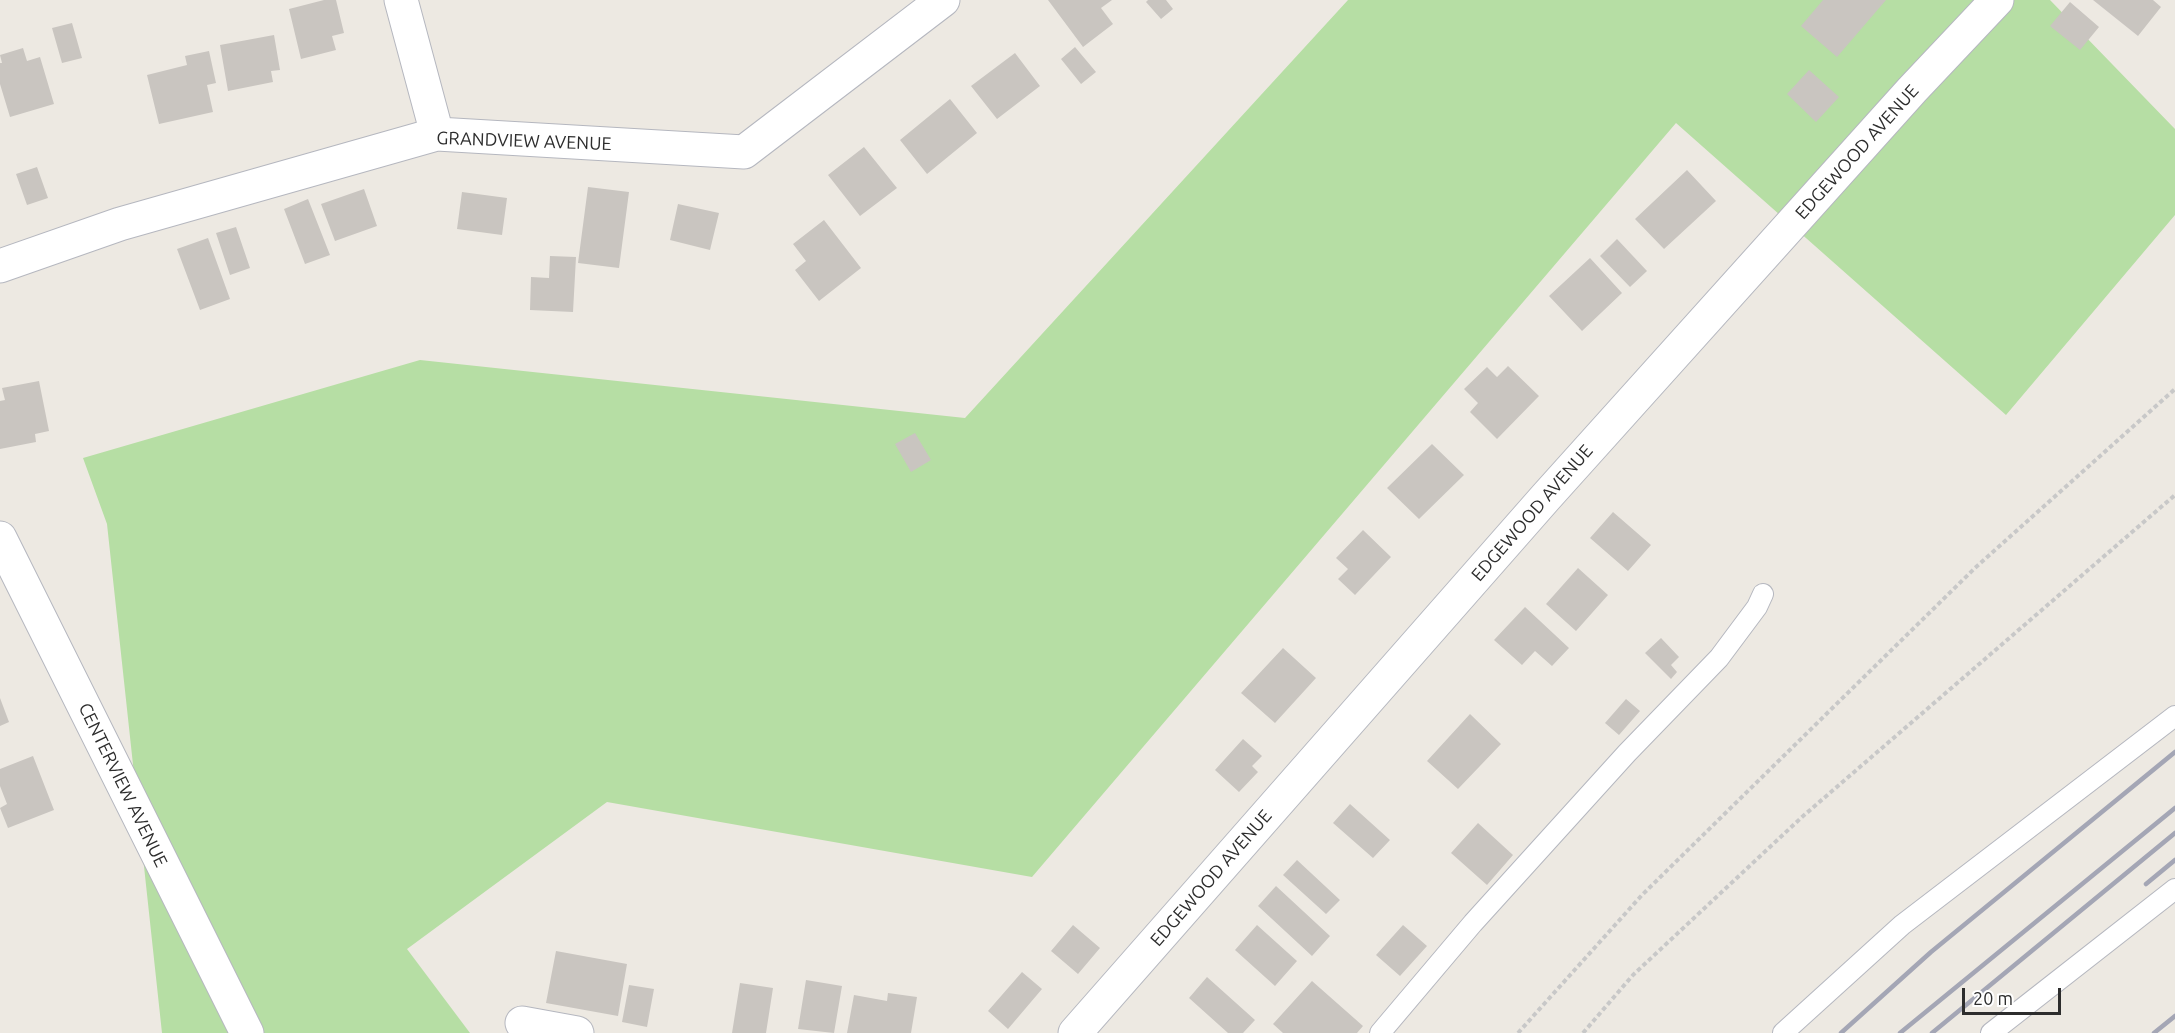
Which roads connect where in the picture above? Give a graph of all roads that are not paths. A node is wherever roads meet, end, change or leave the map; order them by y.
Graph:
1 (401, 0) edge
2 (943, 0) edge
3 (1997, 0) edge
4 (437, 134) junction
5 (0, 266) edge
6 (0, 538) edge
7 (1763, 594) dead end
8 (2175, 716) edge
9 (2175, 889) edge
10 (522, 1023) dead end
11 (247, 1033) edge
12 (577, 1033) edge
13 (1075, 1033) edge
14 (1380, 1033) edge
15 (1783, 1033) edge
16 (1991, 1033) edge

1 - 4 street
2 - 4 street, GRANDVIEW AVENUE
3 - 13 street, EDGEWOOD AVENUE
4 - 5 street, GRANDVIEW AVENUE
6 - 11 street, CENTERVIEW AVENUE
7 - 14 lane
8 - 15 lane
9 - 16 lane
10 - 12 street

